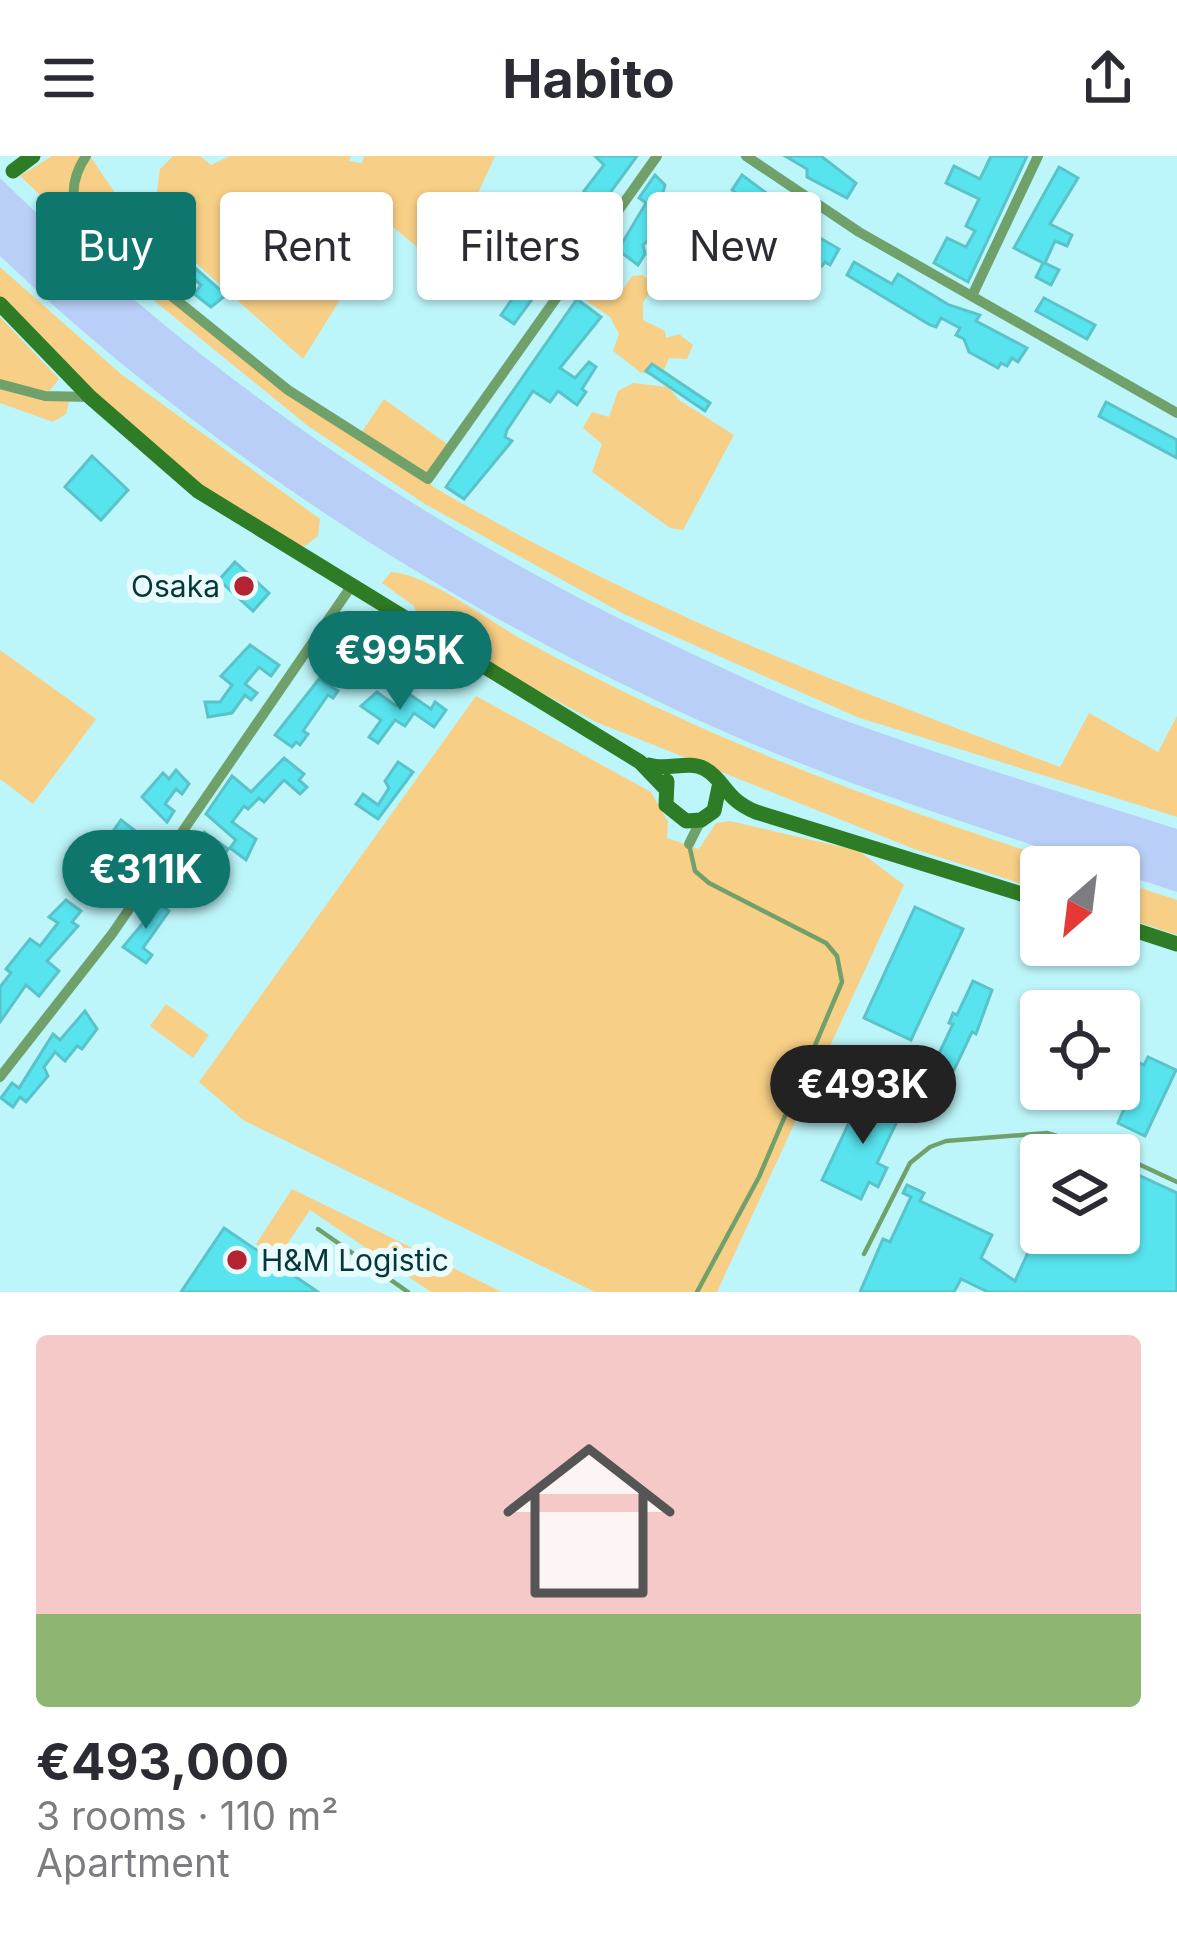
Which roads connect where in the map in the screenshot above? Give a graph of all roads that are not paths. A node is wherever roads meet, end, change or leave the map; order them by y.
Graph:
1 (33, 156) edge
2 (86, 156) edge
3 (657, 156) edge
4 (746, 156) edge
5 (1038, 156) edge
6 (7, 175) edge
7 (972, 296) junction
8 (0, 304) edge
9 (0, 384) edge
10 (90, 398) junction
11 (1177, 413) edge
12 (350, 588) junction
13 (640, 762) junction
14 (682, 767) junction
15 (718, 783) junction
16 (664, 787) junction
17 (756, 812) junction
18 (698, 819) junction
19 (689, 844) joint
20 (1020, 894) edge
21 (1140, 932) edge
22 (1177, 944) edge
23 (0, 1077) edge
24 (1020, 1135) edge
25 (1140, 1164) edge
26 (1177, 1181) edge
27 (318, 1229) dead end
28 (864, 1254) dead end
29 (409, 1292) edge
30 (697, 1292) edge

1 - 6 main road
2 - 3 street
4 - 7 street
5 - 7 street
7 - 11 street
8 - 10 main road
9 - 10 street
10 - 12 main road
12 - 13 main road
12 - 23 street
13 - 14 main road
13 - 16 main road
14 - 15 main road
14 - 16 main road
15 - 17 main road
15 - 18 main road
16 - 18 main road
17 - 18 main road
17 - 20 main road
18 - 19 street
19 - 30 lane
21 - 22 main road
24 - 28 lane
25 - 26 lane
27 - 29 lane

